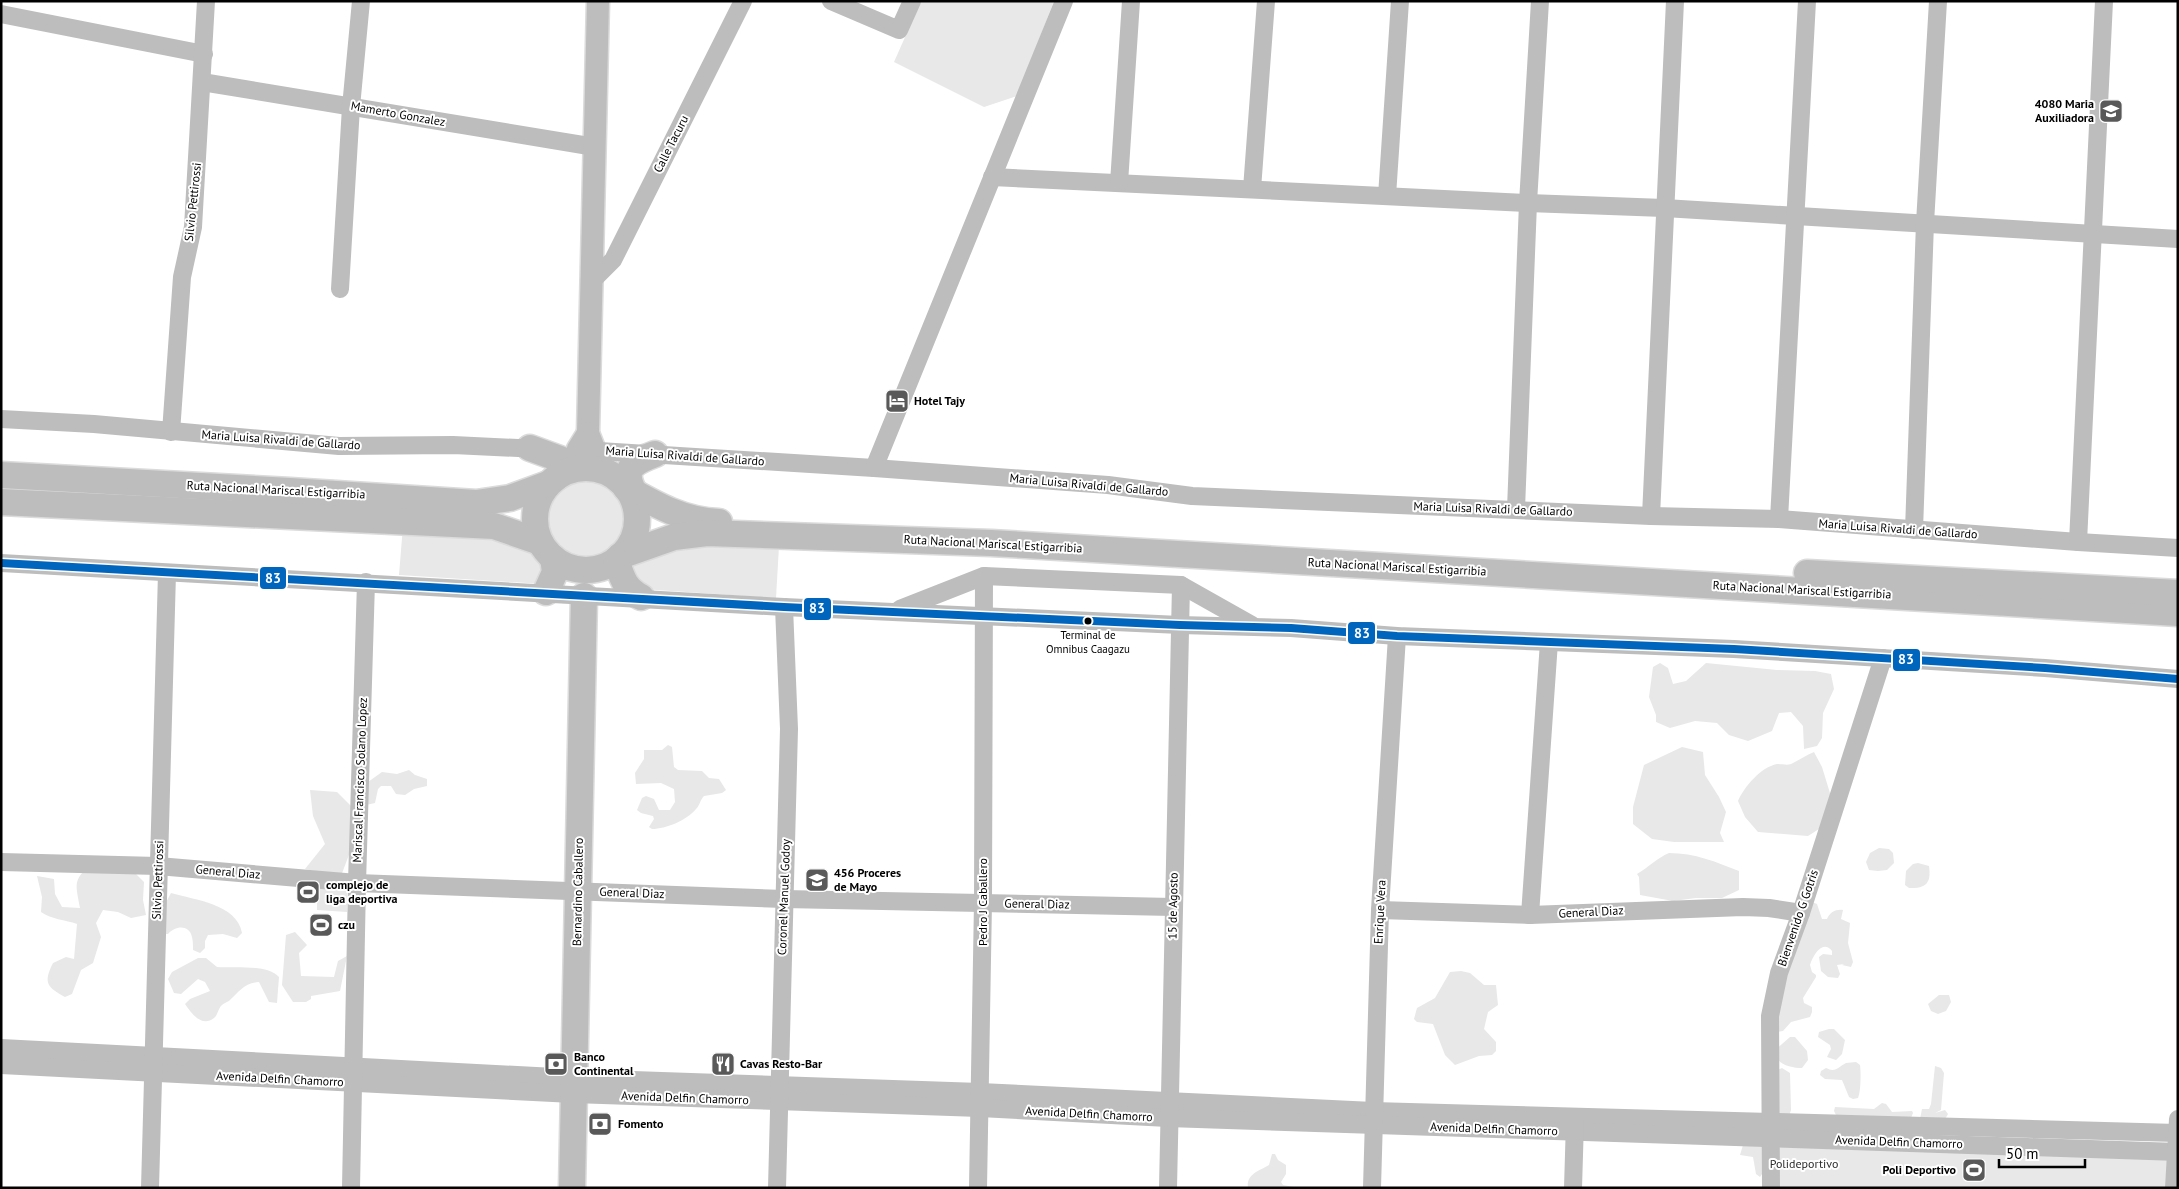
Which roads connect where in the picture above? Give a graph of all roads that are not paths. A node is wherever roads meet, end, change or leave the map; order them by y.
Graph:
1 (206, 1) edge
2 (361, 1) edge
3 (598, 1) edge
4 (743, 1) edge
5 (830, 1) edge
6 (912, 1) edge
7 (1064, 1) edge
8 (1131, 1) edge
9 (1266, 1) edge
10 (1400, 1) edge
11 (1540, 1) edge
12 (1675, 1) edge
13 (1807, 1) edge
14 (1938, 1) edge
15 (2104, 1) edge
16 (1, 14) edge
17 (204, 54) junction
18 (202, 82) junction
19 (351, 106) junction
20 (595, 147) junction
21 (992, 177) junction
22 (1119, 183) junction
23 (1252, 189) junction
24 (1387, 196) junction
25 (1528, 203) junction
26 (1664, 208) junction
27 (1794, 215) junction
28 (1925, 223) junction
29 (2093, 234) junction
30 (2178, 239) edge
31 (592, 281) junction
32 (340, 289) dead end
33 (1, 419) edge
34 (171, 432) junction
35 (530, 448) joint
36 (655, 454) junction
37 (578, 462) junction
38 (874, 468) junction
39 (1, 476) edge
40 (630, 490) junction
41 (1, 502) edge
42 (1516, 509) junction
43 (1650, 516) junction
44 (1779, 520) junction
45 (1914, 530) junction
46 (2078, 542) junction
47 (2178, 548) edge
48 (550, 554) junction
49 (616, 559) junction
50 (1, 562) edge
51 (167, 573) junction
52 (984, 576) junction
53 (366, 582) junction
54 (1181, 585) junction
55 (546, 592) junction
56 (2178, 593) edge
57 (584, 596) junction
58 (640, 598) junction
59 (784, 607) junction
60 (893, 612) junction
61 (2178, 612) edge
62 (984, 616) junction
63 (1180, 625) junction
64 (1255, 627) junction
65 (1397, 636) junction
66 (1549, 642) junction
67 (1884, 658) junction
68 (2178, 679) edge
69 (1, 862) edge
70 (158, 866) junction
71 (357, 883) junction
72 (579, 891) junction
73 (784, 900) junction
74 (983, 902) junction
75 (1173, 907) junction
76 (1380, 910) junction
77 (1801, 913) junction
78 (1530, 915) junction
79 (1, 1048) edge
80 (154, 1064) junction
81 (1, 1065) edge
82 (354, 1074) junction
83 (573, 1086) junction
84 (778, 1092) junction
85 (980, 1100) junction
86 (1169, 1110) junction
87 (1373, 1118) junction
88 (1575, 1124) junction
89 (2177, 1126) edge
90 (1771, 1130) junction
91 (2177, 1151) edge
92 (150, 1188) edge
93 (352, 1188) edge
94 (572, 1188) edge
95 (777, 1188) edge
96 (978, 1188) edge
97 (1168, 1188) edge
98 (1372, 1188) edge
99 (1573, 1188) edge
100 (1771, 1188) edge
101 (2174, 1188) edge

1 - 17 street, Silvio Pettirossi
2 - 19 street
3 - 20 main road
4 - 31 street, Calle Tacuru
5 - 6 street
7 - 21 street
8 - 22 street
9 - 23 street
10 - 24 street
11 - 25 street
12 - 26 street
13 - 27 street
14 - 28 street
15 - 29 street
16 - 17 street
17 - 18 street, Silvio Pettirossi
18 - 19 street, Mamerto Gonzalez
18 - 34 street, Silvio Pettirossi
19 - 20 street, Mamerto Gonzalez
19 - 32 street
20 - 31 main road
21 - 22 street
21 - 38 street
22 - 23 street
23 - 24 street
24 - 25 street
25 - 26 street
25 - 42 street
26 - 27 street
26 - 43 street
27 - 28 street
27 - 44 street
28 - 29 street
28 - 45 street
29 - 30 street
29 - 46 street
31 - 37 main road
33 - 34 street, Maria Luisa Rivaldi de Gallardo
34 - 35 street, Maria Luisa Rivaldi de Gallardo
35 - 37 highway
36 - 37 street, Maria Luisa Rivaldi de Gallardo
36 - 38 street, Maria Luisa Rivaldi de Gallardo
36 - 40 highway
37 - 39 highway, Ruta Nacional Mariscal Estigarribia
37 - 40 highway
37 - 48 highway
38 - 42 street, Maria Luisa Rivaldi de Gallardo
40 - 49 highway
40 - 56 highway, Ruta Nacional Mariscal Estigarribia
41 - 48 highway, Ruta Nacional Mariscal Estigarribia
42 - 43 street, Maria Luisa Rivaldi de Gallardo
43 - 44 street, Maria Luisa Rivaldi de Gallardo
44 - 45 street, Maria Luisa Rivaldi de Gallardo
45 - 46 street, Maria Luisa Rivaldi de Gallardo
46 - 47 street, Maria Luisa Rivaldi de Gallardo
48 - 49 highway
48 - 55 highway
48 - 57 highway
49 - 57 highway
49 - 58 highway
49 - 61 highway, Ruta Nacional Mariscal Estigarribia
50 - 51 street
51 - 53 street
51 - 70 street, Silvio Pettirossi
52 - 54 street
52 - 60 street
52 - 62 street, Pedro J Caballero
53 - 55 street
53 - 71 street, Mariscal Francisco Solano Lopez
54 - 63 street, 15 de Agosto
54 - 64 street
55 - 57 street
57 - 58 street
57 - 72 highway, Bernardino Caballero
58 - 59 street
59 - 60 street
59 - 73 street, Coronel Manuel Godoy
60 - 62 street
62 - 63 street
62 - 74 street, Pedro J Caballero
63 - 64 street
63 - 75 street, 15 de Agosto
64 - 65 street
65 - 66 street
65 - 76 street, Enrique Vera
66 - 67 street
66 - 78 street
67 - 68 street
67 - 77 street, Bienvenido G Gotris
69 - 70 street, General Diaz
70 - 71 street, General Diaz
70 - 80 street, Silvio Pettirossi
71 - 72 street, General Diaz
71 - 82 street, Mariscal Francisco Solano Lopez
72 - 73 street, General Diaz
72 - 83 highway, Bernardino Caballero
73 - 74 street, General Diaz
73 - 84 street, Coronel Manuel Godoy
74 - 75 street, General Diaz
74 - 85 street, Pedro J Caballero
75 - 86 street, 15 de Agosto
76 - 78 street, General Diaz
76 - 87 street, Enrique Vera
77 - 78 street, General Diaz
77 - 90 street, Bienvenido G Gotris
79 - 80 street, Avenida Delfin Chamorro
80 - 81 street, Avenida Delfin Chamorro
80 - 82 street, Avenida Delfin Chamorro
80 - 92 street, Silvio Pettirossi
82 - 83 street, Avenida Delfin Chamorro
82 - 93 street, Mariscal Francisco Solano Lopez
83 - 84 street, Avenida Delfin Chamorro
83 - 94 highway, Bernardino Caballero
84 - 85 street, Avenida Delfin Chamorro
84 - 95 street, Coronel Manuel Godoy
85 - 86 street, Avenida Delfin Chamorro
85 - 96 street, Pedro J Caballero
86 - 87 street, Avenida Delfin Chamorro
86 - 97 street, 15 de Agosto
87 - 88 street, Avenida Delfin Chamorro
87 - 98 street, Enrique Vera
88 - 90 street, Avenida Delfin Chamorro
88 - 99 street
89 - 90 street, Avenida Delfin Chamorro
89 - 91 street
90 - 91 street, Avenida Delfin Chamorro
90 - 100 street, Bienvenido G Gotris
91 - 101 street

